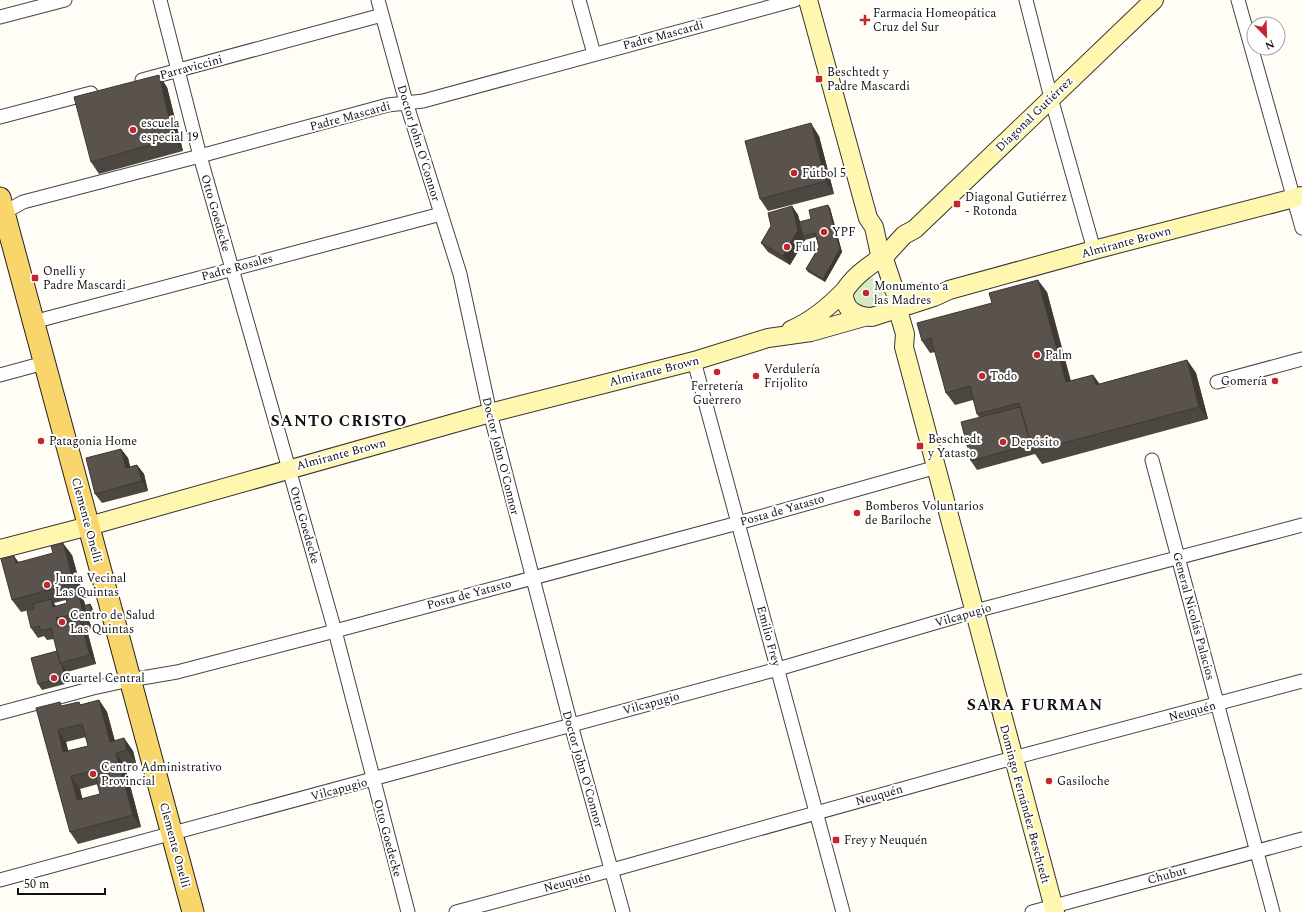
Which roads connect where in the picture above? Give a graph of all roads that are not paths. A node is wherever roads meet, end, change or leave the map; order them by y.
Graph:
1 (65, 0) edge
2 (160, 0) edge
3 (378, 0) edge
4 (579, 0) edge
5 (795, 0) edge
6 (808, 0) edge
7 (1026, 0) edge
8 (1154, 0) edge
9 (1238, 0) edge
10 (382, 15) junction
11 (0, 17) edge
12 (594, 54) junction
13 (179, 70) junction
14 (127, 84) edge
15 (104, 90) edge
16 (1051, 98) junction
17 (406, 102) junction
18 (0, 117) edge
19 (200, 156) junction
20 (1298, 197) edge
21 (1, 208) edge
22 (441, 214) junction
23 (868, 218) junction
24 (1302, 228) edge
25 (1094, 250) junction
26 (883, 261) junction
27 (232, 269) junction
28 (862, 271) junction
29 (846, 288) junction
30 (894, 290) junction
31 (950, 290) junction
32 (899, 308) junction
33 (871, 316) junction
34 (33, 322) junction
35 (776, 337) junction
36 (904, 347) junction
37 (1302, 359) edge
38 (694, 361) junction
39 (44, 363) junction
40 (0, 375) edge
41 (1217, 382) dead end
42 (490, 413) junction
43 (1152, 460) dead end
44 (937, 467) junction
45 (289, 468) junction
46 (738, 523) junction
47 (1302, 525) edge
48 (89, 526) junction
49 (0, 549) edge
50 (1178, 559) junction
51 (533, 577) junction
52 (975, 611) junction
53 (335, 631) junction
54 (778, 669) junction
55 (130, 680) junction
56 (1302, 681) edge
57 (1217, 704) junction
58 (0, 713) edge
59 (571, 725) junction
60 (1012, 758) junction
61 (373, 780) junction
62 (817, 812) junction
63 (172, 833) junction
64 (1302, 838) edge
65 (1256, 851) junction
66 (612, 870) junction
67 (0, 880) edge
68 (1054, 909) edge
69 (193, 912) edge
70 (408, 912) edge
71 (456, 912) edge
72 (623, 912) edge
73 (843, 912) edge
74 (1032, 912) edge
75 (1273, 912) edge

1 - 11 street
2 - 13 street, Otto Goedecke
3 - 10 street, Doctor John O'Connor
4 - 12 street
5 - 12 street, Padre Mascardi
6 - 23 main road
7 - 16 street
8 - 16 main road, Diagonal Gutiérrez
9 - 20 street
10 - 13 street, Parraviccini
10 - 17 street, Doctor John O'Connor
12 - 17 street, Padre Mascardi
13 - 14 street, Parraviccini
13 - 19 street, Otto Goedecke
15 - 18 street
16 - 25 street
16 - 26 main road, Diagonal Gutiérrez
17 - 19 street, Padre Mascardi
17 - 22 street, Doctor John O'Connor
19 - 21 street, Padre Mascardi
19 - 27 street, Otto Goedecke
20 - 24 street
20 - 25 main road, Almirante Brown
21 - 34 main road, Clemente Onelli
22 - 27 street, Padre Rosales
22 - 42 street, Doctor John O'Connor
23 - 26 main road
23 - 28 main road
25 - 31 main road, Almirante Brown
26 - 28 main road
26 - 30 main road, Domingo Fernández Beschtedt
27 - 34 street, Padre Rosales
27 - 45 street, Otto Goedecke
28 - 29 main road, Almirante Brown
29 - 33 main road, Domingo Fernández Beschtedt
29 - 35 main road, Almirante Brown
30 - 31 main road, Almirante Brown
30 - 32 main road, Domingo Fernández Beschtedt
31 - 32 main road, Almirante Brown
32 - 33 main road, Almirante Brown
32 - 36 main road, Domingo Fernández Beschtedt
33 - 35 main road, Almirante Brown
33 - 36 main road, Domingo Fernández Beschtedt
34 - 39 main road, Clemente Onelli
35 - 38 main road, Almirante Brown
36 - 44 main road, Domingo Fernández Beschtedt
37 - 41 street
38 - 42 main road, Almirante Brown
38 - 46 street, Emilio Frey
39 - 40 street
39 - 48 main road, Clemente Onelli
42 - 45 main road, Almirante Brown
42 - 51 street, Doctor John O'Connor
43 - 50 street, General Nicolás Palacios
44 - 46 street, Posta de Yatasto
44 - 52 main road, Domingo Fernández Beschtedt
45 - 48 main road, Almirante Brown
45 - 53 street, Otto Goedecke
46 - 51 street, Posta de Yatasto
46 - 54 street, Emilio Frey
47 - 50 street, Vilcapugio
48 - 49 main road, Almirante Brown
48 - 55 main road, Clemente Onelli
50 - 52 street, Vilcapugio
50 - 57 street, General Nicolás Palacios
51 - 53 street, Posta de Yatasto
51 - 59 street, Doctor John O'Connor
52 - 54 street, Vilcapugio
52 - 60 main road, Domingo Fernández Beschtedt
53 - 55 street, Posta de Yatasto
53 - 61 street, Otto Goedecke
54 - 59 street, Vilcapugio
54 - 62 street, Emilio Frey
55 - 58 street, Posta de Yatasto
55 - 63 main road, Clemente Onelli
56 - 57 street, Neuquén
57 - 60 street, Neuquén
57 - 65 street, General Nicolás Palacios
59 - 61 street, Vilcapugio
59 - 66 street, Doctor John O'Connor
60 - 62 street, Neuquén
60 - 68 main road, Domingo Fernández Beschtedt
61 - 63 street, Vilcapugio
61 - 70 street, Otto Goedecke
62 - 66 street, Neuquén
62 - 73 street, Emilio Frey
63 - 67 street, Vilcapugio
63 - 69 main road, Clemente Onelli
64 - 65 street, Chubut
65 - 68 street, Chubut
65 - 75 street, General Nicolás Palacios
66 - 71 street, Neuquén
66 - 72 street, Doctor John O'Connor
68 - 74 street, Chubut

